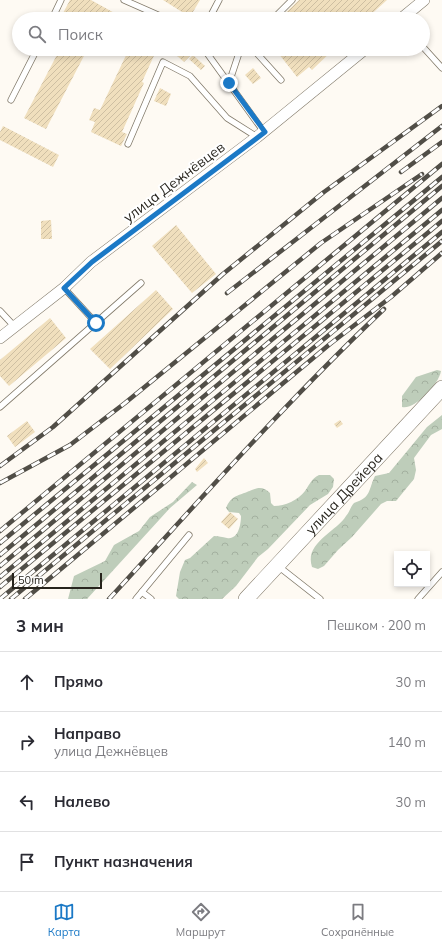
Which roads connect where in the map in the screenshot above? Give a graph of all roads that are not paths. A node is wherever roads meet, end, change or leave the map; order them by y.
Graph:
1 (62, 0) edge
2 (124, 0) edge
3 (218, 0) edge
4 (292, 0) edge
5 (424, 0) edge
6 (56, 12) edge
7 (151, 12) edge
8 (212, 12) edge
9 (280, 12) edge
10 (409, 12) edge
11 (430, 55) edge
12 (33, 56) edge
13 (209, 56) edge
14 (237, 56) edge
15 (259, 56) edge
16 (357, 56) edge
17 (442, 68) edge
18 (281, 80) dead end
19 (229, 83) junction
20 (11, 100) dead end
21 (261, 135) junction
22 (128, 144) dead end
23 (141, 283) dead end
24 (64, 288) junction
25 (0, 311) edge
26 (96, 323) junction
27 (14, 326) junction
28 (0, 338) edge
29 (442, 388) edge
30 (0, 407) edge
31 (189, 535) dead end
32 (278, 566) junction
33 (442, 572) edge
34 (142, 592) junction
35 (136, 599) edge
36 (151, 599) edge
37 (246, 599) edge
38 (320, 599) edge
39 (418, 599) edge

1 - 6 lane
2 - 7 lane
3 - 8 lane
4 - 9 lane
5 - 10 street
11 - 17 lane
12 - 20 lane
13 - 19 lane
14 - 19 lane
15 - 18 lane
16 - 21 street, улица Дежнёвцев
19 - 21 lane
21 - 22 lane
21 - 24 street, улица Дежнёвцев
23 - 26 lane
24 - 26 lane
24 - 27 street, улица Дежнёвцев
25 - 27 lane
26 - 30 lane
27 - 28 street, улица Дежнёвцев
29 - 32 main road, улица Дрейера
31 - 34 lane
32 - 37 main road, улица Дрейера
32 - 38 lane
33 - 39 lane
34 - 35 lane
34 - 36 lane

